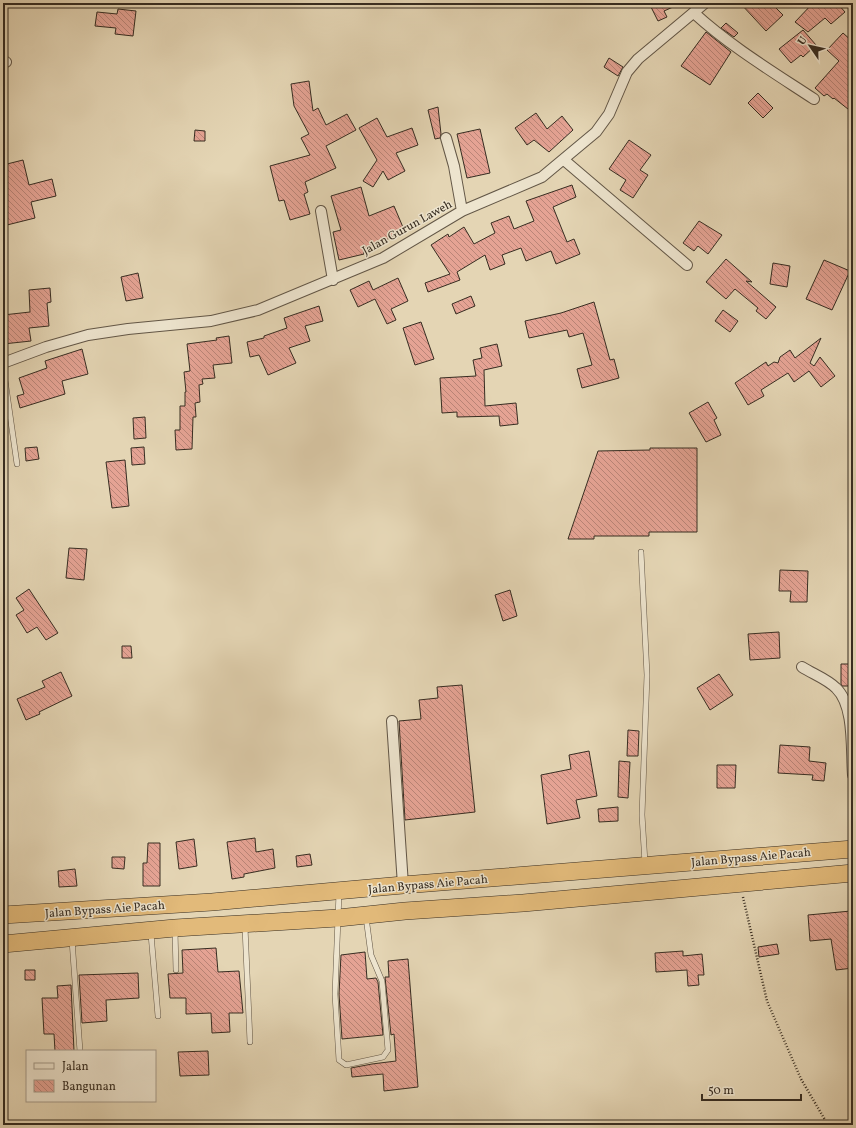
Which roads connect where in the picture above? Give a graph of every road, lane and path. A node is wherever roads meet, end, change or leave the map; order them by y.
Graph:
1 (706, 3) edge
2 (694, 13) junction
3 (814, 99) dead end
4 (446, 138) dead end
5 (564, 160) junction
6 (321, 211) dead end
7 (462, 211) junction
8 (687, 265) dead end
9 (333, 280) junction
10 (3, 364) edge
11 (18, 464) dead end
12 (642, 552) dead end
13 (802, 667) dead end
14 (851, 708) edge
15 (392, 722) dead end
16 (853, 775) edge
17 (853, 849) edge
18 (645, 866) junction
19 (853, 873) edge
20 (739, 883) junction
21 (404, 885) junction
22 (339, 892) junction
23 (3, 915) edge
24 (366, 916) junction
25 (338, 918) junction
26 (245, 924) junction
27 (174, 928) junction
28 (151, 931) junction
29 (71, 938) junction
30 (3, 944) edge
31 (176, 970) dead end
32 (158, 1016) dead end
33 (250, 1042) dead end
34 (80, 1050) edge
35 (828, 1125) edge

1 - 2 street, Jalan Gurun Laweh
2 - 3 street
2 - 5 street, Jalan Gurun Laweh
4 - 7 street
5 - 7 street, Jalan Gurun Laweh
5 - 8 street
6 - 9 street
7 - 9 street, Jalan Gurun Laweh
9 - 10 street, Jalan Gurun Laweh
10 - 11 lane
12 - 18 lane
13 - 14 street
14 - 16 street
15 - 21 street
17 - 18 highway, Jalan Bypass Aie Pacah
18 - 21 highway, Jalan Bypass Aie Pacah
19 - 20 highway
20 - 24 highway
20 - 35 path
21 - 22 highway, Jalan Bypass Aie Pacah
22 - 23 highway, Jalan Bypass Aie Pacah
22 - 25 lane
24 - 25 highway
24 - 25 lane
25 - 26 highway
26 - 27 highway
26 - 33 lane
27 - 28 highway
27 - 31 lane
28 - 29 highway
28 - 32 lane
29 - 30 highway
29 - 34 lane

